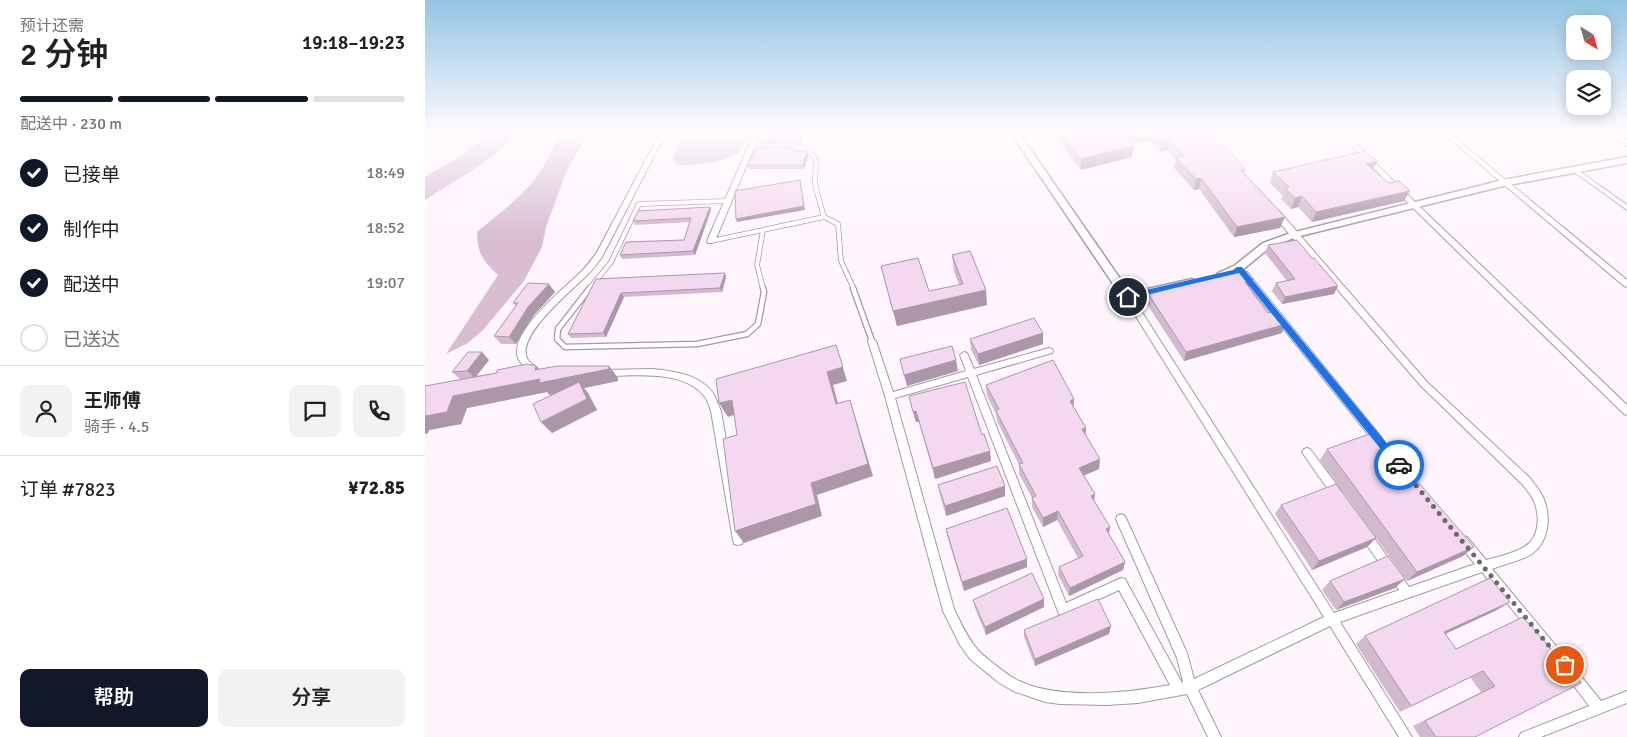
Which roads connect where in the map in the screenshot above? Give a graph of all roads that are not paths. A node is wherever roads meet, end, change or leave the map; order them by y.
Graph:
1 (645, 167) edge
2 (742, 167) edge
3 (816, 167) edge
4 (1039, 167) edge
5 (1376, 167) edge
6 (1485, 167) edge
7 (1589, 167) edge
8 (1575, 170) junction
9 (1503, 183) junction
10 (727, 201) junction
11 (1414, 205) junction
12 (1269, 206) edge
13 (1627, 208) edge
14 (824, 217) junction
15 (763, 230) junction
16 (1294, 235) junction
17 (711, 241) joint
18 (1239, 268) junction
19 (1627, 284) edge
20 (1128, 297) junction
21 (872, 341) joint
22 (1049, 351) dead end
23 (964, 355) dead end
24 (544, 373) edge
25 (592, 373) edge
26 (971, 374) junction
27 (889, 396) junction
28 (1627, 411) edge
29 (1307, 452) dead end
30 (1389, 453) edge
31 (1346, 507) edge
32 (1121, 519) dead end
33 (1357, 522) edge
34 (1459, 536) edge
35 (738, 540) edge
36 (1484, 566) junction
37 (1407, 593) junction
38 (1331, 619) junction
39 (1185, 688) junction
40 (1627, 697) edge
41 (1599, 708) junction
42 (1215, 737) edge
43 (1406, 737) edge
44 (1525, 737) edge

1 - 24 street
2 - 10 street
3 - 14 lane
4 - 20 street
5 - 11 street
6 - 9 street
7 - 8 street
8 - 9 street
8 - 13 street
9 - 11 street
9 - 19 street
10 - 15 lane
10 - 17 street
11 - 16 street
11 - 28 street
12 - 16 street
14 - 15 lane
14 - 21 lane
15 - 17 lane
16 - 18 street
16 - 36 street
18 - 20 street
18 - 30 street
20 - 38 street
21 - 27 street
22 - 26 street
23 - 26 street
25 - 35 street
26 - 27 street
26 - 39 street
27 - 39 street
29 - 31 street
32 - 39 street
33 - 37 street
34 - 36 street
36 - 37 street
36 - 41 street
37 - 38 street
38 - 39 street
38 - 43 street
39 - 42 street
40 - 41 street
41 - 44 street

